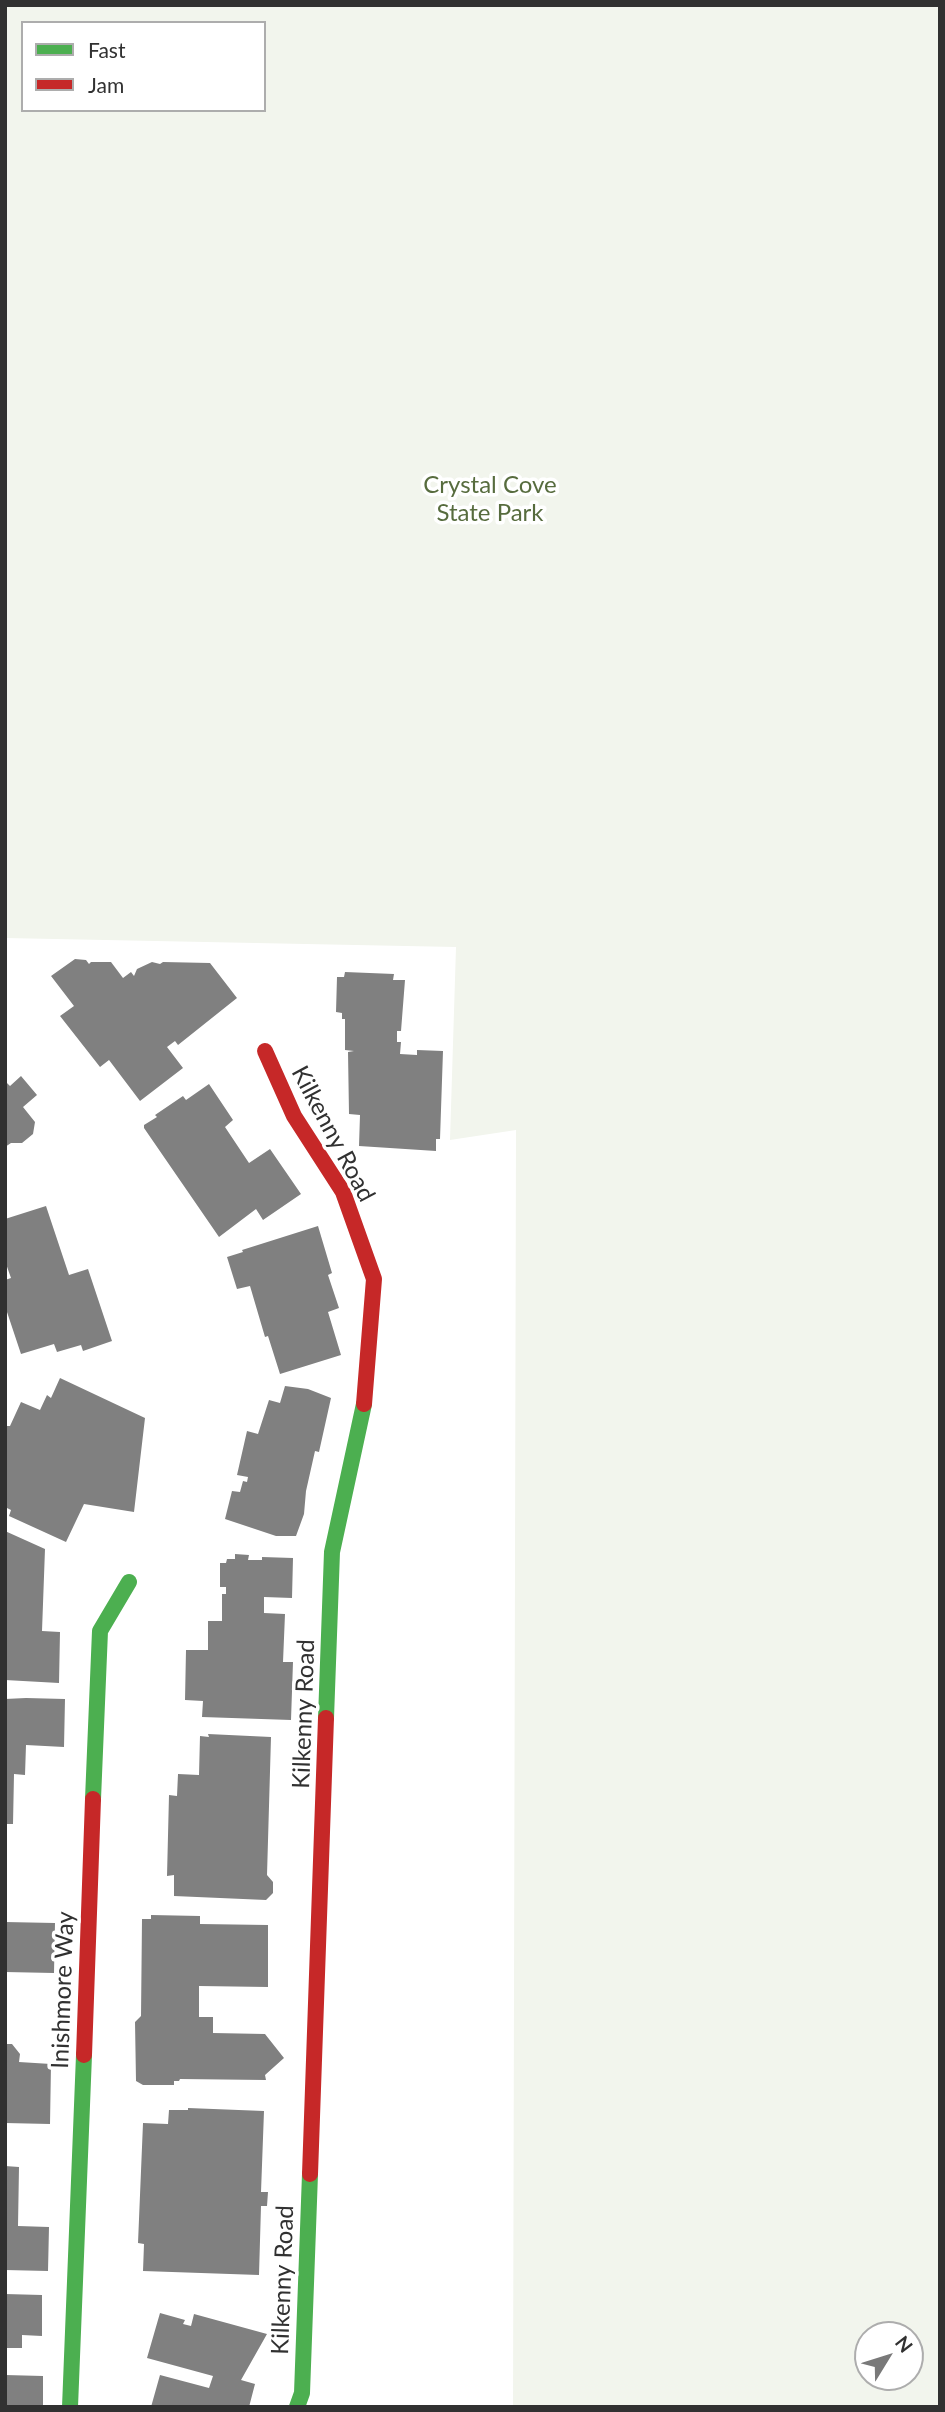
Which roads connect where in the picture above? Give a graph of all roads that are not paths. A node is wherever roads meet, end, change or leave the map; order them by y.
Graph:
1 (265, 1051) dead end
2 (129, 1582) dead end
3 (69, 2407) edge
4 (297, 2407) edge

1 - 4 street, Kilkenny Road
2 - 3 street, Inishmore Way

